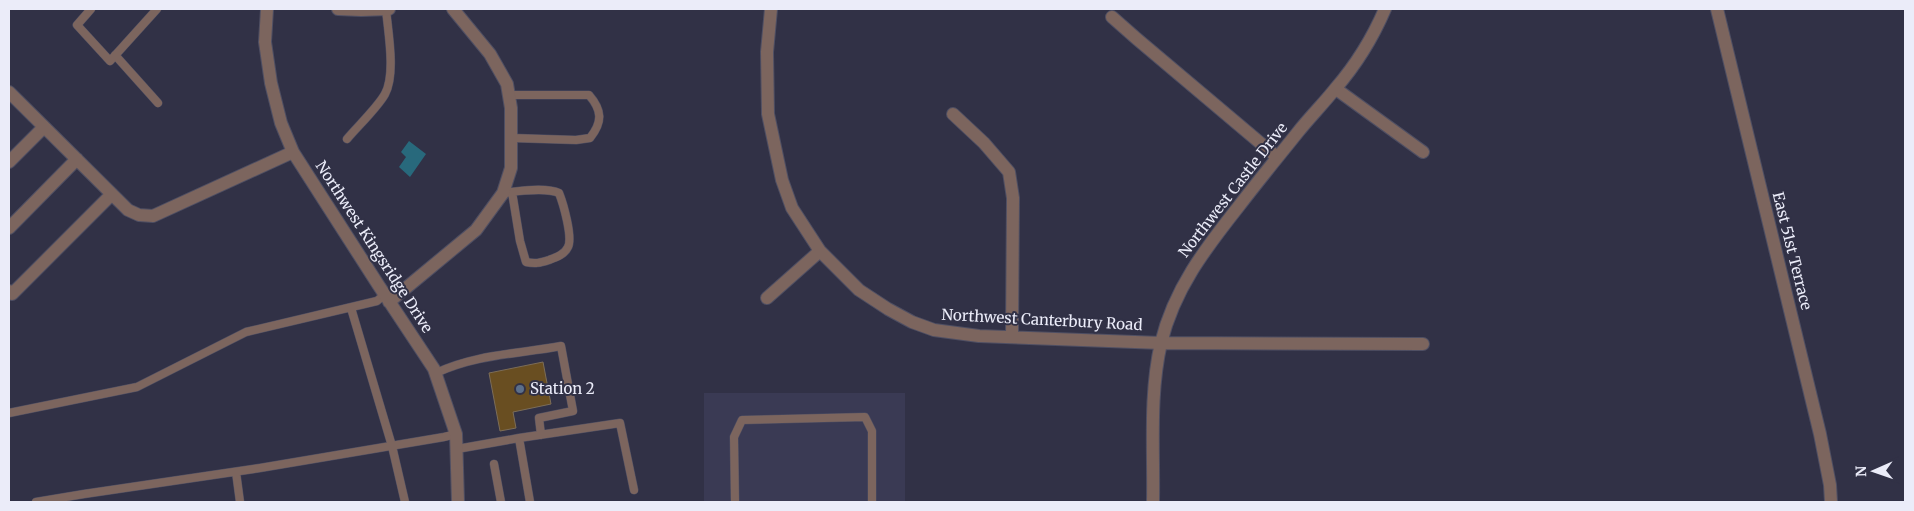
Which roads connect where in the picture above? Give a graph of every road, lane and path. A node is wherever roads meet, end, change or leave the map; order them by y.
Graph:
1 (91, 9) edge
2 (157, 9) edge
3 (267, 9) edge
4 (338, 9) edge
5 (387, 9) edge
6 (453, 9) edge
7 (771, 9) edge
8 (1385, 9) edge
9 (1717, 9) edge
10 (1112, 17) dead end
11 (115, 56) junction
12 (1336, 89) junction
13 (9, 92) edge
14 (509, 96) junction
15 (158, 103) dead end
16 (953, 114) dead end
17 (44, 127) junction
18 (512, 138) junction
19 (347, 139) dead end
20 (292, 152) junction
21 (1423, 152) dead end
22 (1277, 158) junction
23 (77, 159) junction
24 (9, 162) edge
25 (508, 193) junction
26 (112, 194) junction
27 (9, 228) edge
28 (820, 251) junction
29 (9, 291) edge
30 (386, 298) junction
31 (767, 298) dead end
32 (351, 308) junction
33 (1012, 336) junction
34 (1161, 343) junction
35 (1423, 344) dead end
36 (436, 373) junction
37 (9, 413) edge
38 (456, 434) junction
39 (541, 435) junction
40 (519, 438) junction
41 (392, 446) junction
42 (457, 449) junction
43 (494, 464) dead end
44 (236, 472) junction
45 (634, 490) dead end
46 (36, 502) edge
47 (240, 502) edge
48 (405, 502) edge
49 (458, 502) edge
50 (501, 502) edge
51 (530, 502) edge
52 (735, 502) edge
53 (872, 502) edge
54 (1153, 502) edge
55 (1831, 502) edge

1 - 11 lane
2 - 11 lane
3 - 20 street, Northwest Kingsridge Drive
4 - 5 street
5 - 19 lane
6 - 14 street
7 - 28 street, Northwest Canterbury Road
8 - 12 street, Northwest Castle Drive
9 - 55 street, East 51st Terrace
10 - 22 street
11 - 15 lane
12 - 21 street
12 - 22 street, Northwest Castle Drive
13 - 17 street
14 - 18 street
14 - 18 lane
16 - 33 street
17 - 23 street
17 - 24 street
18 - 25 street
20 - 26 street
20 - 30 street, Northwest Kingsridge Drive
22 - 34 street, Northwest Castle Drive
23 - 26 street
23 - 27 street
25 - 25 lane
25 - 30 street
26 - 29 street
28 - 31 street
28 - 33 street, Northwest Canterbury Road
30 - 32 lane
30 - 36 street, Northwest Kingsridge Drive
32 - 37 lane
32 - 41 lane
33 - 34 street, Northwest Canterbury Road
34 - 35 street, Northwest Canterbury Road
34 - 54 street, Northwest Castle Drive
36 - 38 street, Northwest Kingsridge Drive
36 - 39 lane
38 - 41 lane
38 - 42 street, Northwest Kingsridge Drive
39 - 40 lane
39 - 45 lane
40 - 42 lane
40 - 51 lane
41 - 44 lane
41 - 48 lane
42 - 49 street, Northwest Kingsridge Drive
43 - 50 lane
44 - 46 lane
44 - 47 lane
52 - 53 lane

